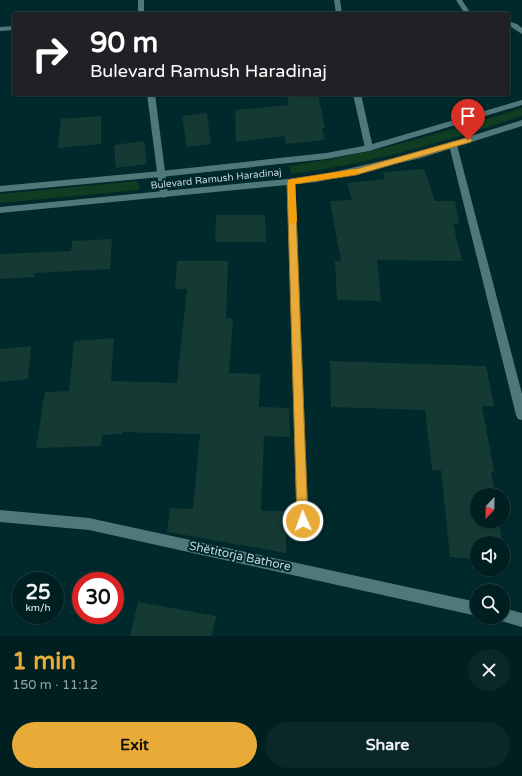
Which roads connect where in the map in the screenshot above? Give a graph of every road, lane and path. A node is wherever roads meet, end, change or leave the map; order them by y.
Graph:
1 (141, 0) edge
2 (337, 0) edge
3 (459, 0) edge
4 (141, 12) edge
5 (339, 12) edge
6 (467, 12) edge
7 (510, 24) edge
8 (12, 28) edge
9 (0, 29) edge
10 (522, 32) edge
11 (151, 96) edge
12 (357, 96) edge
13 (522, 102) edge
14 (522, 123) edge
15 (453, 144) junction
16 (369, 148) junction
17 (162, 174) junction
18 (291, 182) junction
19 (0, 188) edge
20 (164, 194) junction
21 (0, 210) edge
22 (522, 415) edge
23 (0, 516) edge
24 (303, 534) dead end
25 (470, 607) edge
26 (510, 617) edge
27 (522, 620) edge

1 - 4 street
2 - 5 street
3 - 6 street
7 - 10 street
8 - 9 street
11 - 17 street
12 - 16 street
13 - 16 street, Bulevard Ramush Haradinaj
14 - 15 street, Bulevard Ramush Haradinaj
15 - 18 street, Bulevard Ramush Haradinaj
15 - 22 street
16 - 17 street, Bulevard Ramush Haradinaj
17 - 19 street, Bulevard Ramush Haradinaj
17 - 20 street
18 - 20 street, Bulevard Ramush Haradinaj
18 - 24 street
20 - 21 street, Bulevard Ramush Haradinaj
23 - 25 street, Shëtitorja Bathore
26 - 27 street

